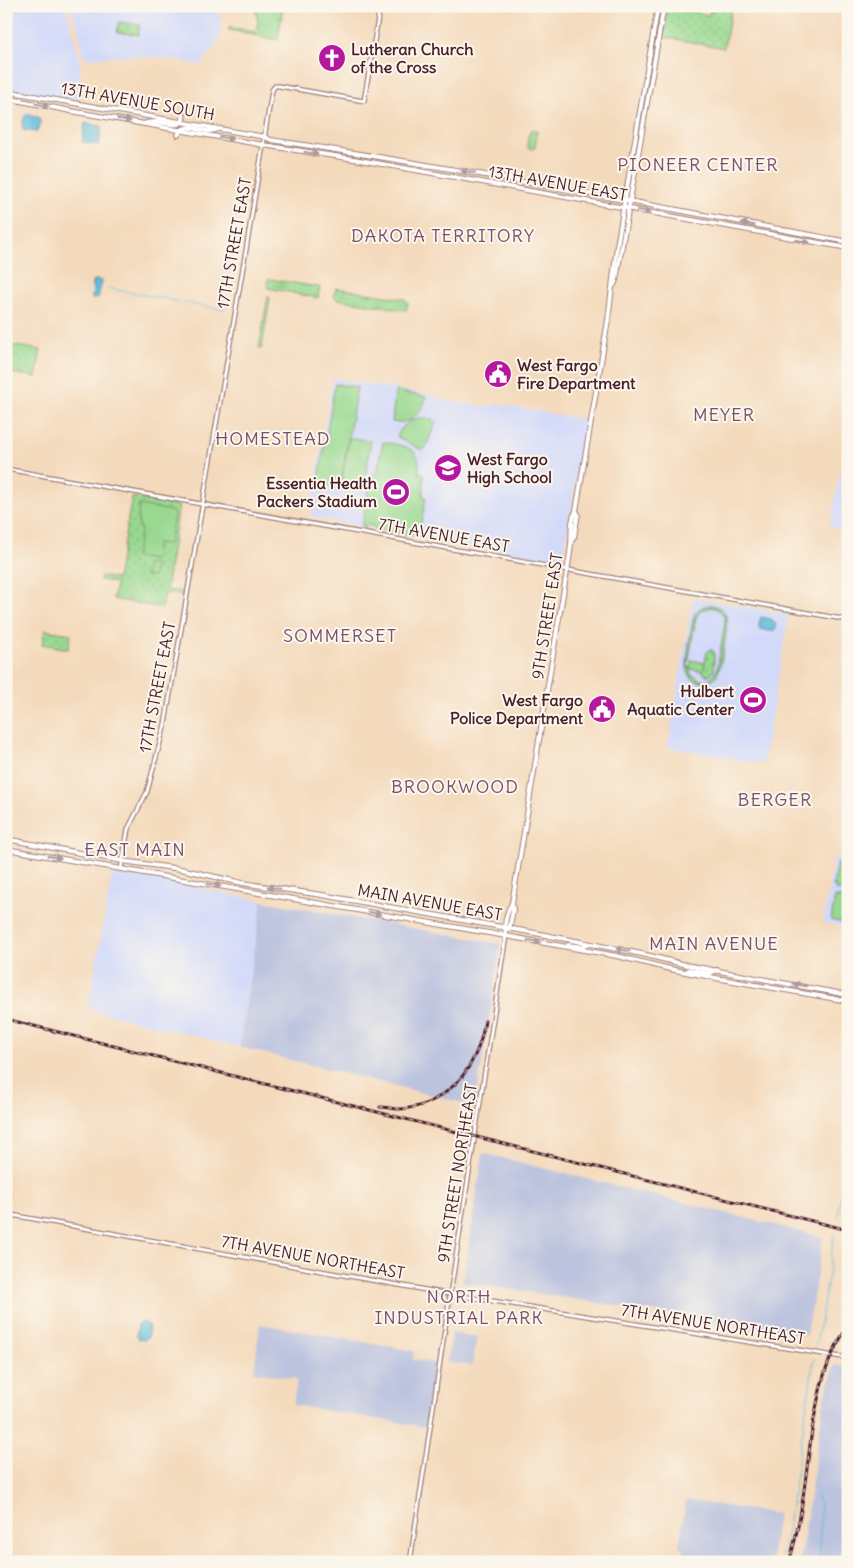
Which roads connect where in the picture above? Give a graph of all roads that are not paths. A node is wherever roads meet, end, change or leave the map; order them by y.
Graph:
1 (380, 6) edge
2 (658, 6) edge
3 (664, 6) edge
4 (6, 92) edge
5 (6, 98) edge
6 (173, 120) junction
7 (183, 120) junction
8 (141, 123) junction
9 (171, 128) junction
10 (220, 129) junction
11 (180, 130) junction
12 (189, 132) junction
13 (178, 135) junction
14 (264, 137) junction
15 (263, 145) junction
16 (628, 201) junction
17 (626, 208) junction
18 (848, 242) edge
19 (848, 248) edge
20 (6, 469) edge
21 (202, 504) junction
22 (567, 570) junction
23 (848, 620) edge
24 (6, 840) edge
25 (6, 849) edge
26 (122, 861) junction
27 (121, 869) junction
28 (507, 928) junction
29 (506, 936) junction
30 (551, 944) junction
31 (587, 944) junction
32 (716, 970) junction
33 (678, 971) junction
34 (848, 995) edge
35 (848, 1000) edge
36 (6, 1214) edge
37 (450, 1295) junction
38 (848, 1358) edge
39 (410, 1562) edge

1 - 14 street, 17TH STREET EAST
2 - 16 main road, 9TH STREET EAST
3 - 16 main road, 9TH STREET EAST
4 - 6 main road, 13TH AVENUE SOUTH
5 -> 8 main road, 13TH AVENUE SOUTH
6 - 7 main road, 13TH AVENUE SOUTH
6 - 7 main road
7 - 8 main road
7 - 10 main road, 13TH AVENUE SOUTH
8 - 9 main road, 13TH AVENUE SOUTH
9 - 11 main road, 13TH AVENUE SOUTH
9 - 13 main road
10 - 11 main road
10 - 14 main road, 13TH AVENUE SOUTH
11 - 12 main road, 13TH AVENUE SOUTH
11 - 13 main road
12 - 13 main road
12 -> 15 main road, 13TH AVENUE SOUTH
14 - 15 street, 17TH STREET EAST
16 -> 14 main road, 13TH AVENUE EAST
15 -> 17 main road, 13TH AVENUE EAST
15 - 21 street, 17TH STREET EAST
16 - 17 main road, 9TH STREET EAST
18 -> 16 main road, 13TH AVENUE EAST
17 -> 19 main road, 13TH AVENUE EAST
17 - 22 main road, 9TH STREET EAST
20 - 21 street, 7TH AVENUE EAST
21 - 22 street, 7TH AVENUE EAST
21 - 26 street, 17TH STREET EAST
22 - 23 street, 7TH AVENUE EAST
22 - 28 main road, 9TH STREET EAST
24 - 26 main road, MAIN AVENUE EAST
25 -> 27 main road, MAIN AVENUE EAST
26 - 27 street, 17TH STREET EAST
28 -> 26 main road, MAIN AVENUE EAST
27 -> 29 main road, MAIN AVENUE EAST
28 - 29 main road, 9TH STREET EAST
28 - 31 main road, MAIN AVENUE EAST
29 -> 30 main road, MAIN AVENUE EAST
29 - 37 street, 9TH STREET NORTHEAST
30 - 31 main road
30 - 33 main road, MAIN AVENUE EAST
32 -> 31 main road, MAIN AVENUE EAST
32 - 33 main road
34 -> 32 main road, MAIN AVENUE EAST
33 - 35 main road, MAIN AVENUE EAST
36 - 37 street, 7TH AVENUE NORTHEAST
37 - 38 street, 7TH AVENUE NORTHEAST
37 - 39 street, 9TH STREET NORTHEAST

